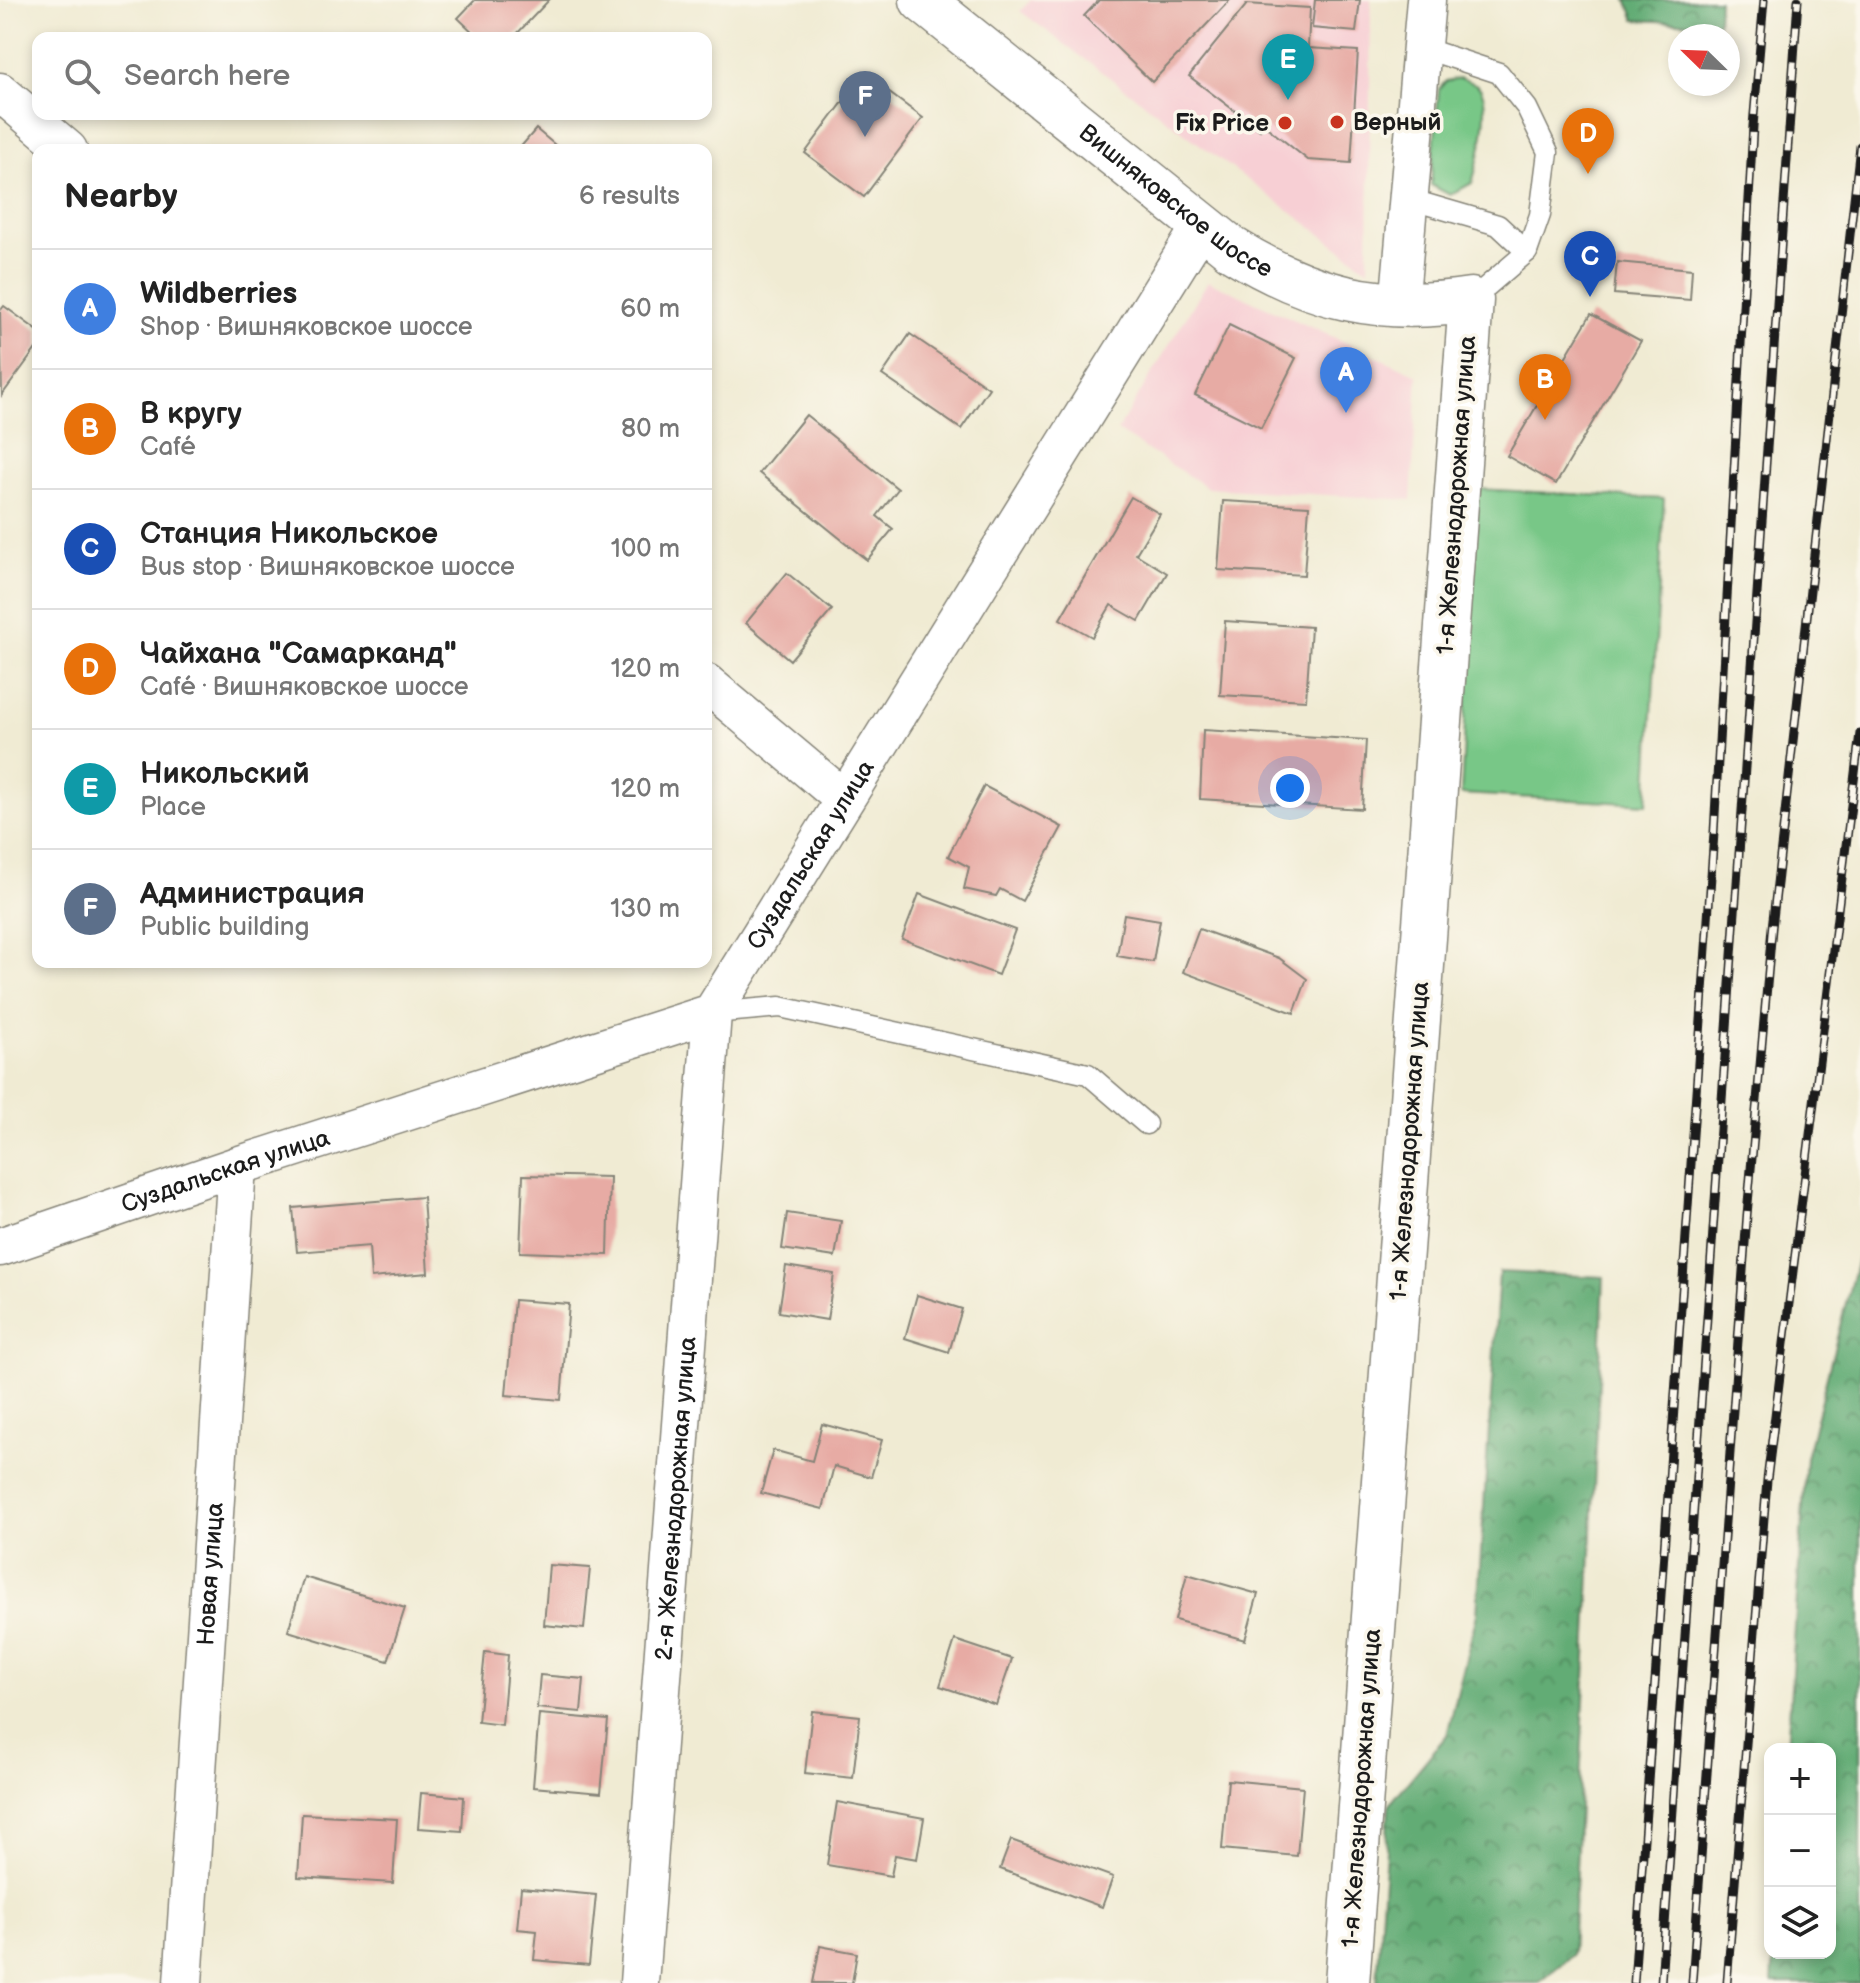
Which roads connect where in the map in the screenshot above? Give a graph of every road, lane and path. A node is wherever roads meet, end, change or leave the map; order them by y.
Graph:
1 (922, 0) edge
2 (1426, 0) edge
3 (1423, 48) junction
4 (0, 92) edge
5 (32, 119) edge
6 (33, 120) edge
7 (61, 144) edge
8 (1409, 199) junction
9 (1202, 225) junction
10 (1527, 252) junction
11 (1471, 300) junction
12 (1399, 307) junction
13 (712, 688) edge
14 (844, 799) junction
15 (712, 1013) junction
16 (1146, 1124) dead end
17 (237, 1166) junction
18 (0, 1247) edge
19 (183, 1983) edge
20 (639, 1983) edge
21 (1347, 1983) edge

1 - 9 street, Вишняковское шоссе
2 - 3 street
3 - 8 street
3 - 10 lane
4 - 5 street
6 - 7 street
8 - 10 lane
8 - 12 street
9 - 12 street, Вишняковское шоссе
9 - 14 street, Суздальская улица
10 - 11 lane
11 - 12 street, Вишняковское шоссе
11 - 21 street, 1-я Железнодорожная улица
13 - 14 street
14 - 15 street, Суздальская улица
15 - 16 lane
15 - 17 street, Суздальская улица
15 - 20 street, 2-я Железнодорожная улица
17 - 18 street, Суздальская улица
17 - 19 street, Новая улица

